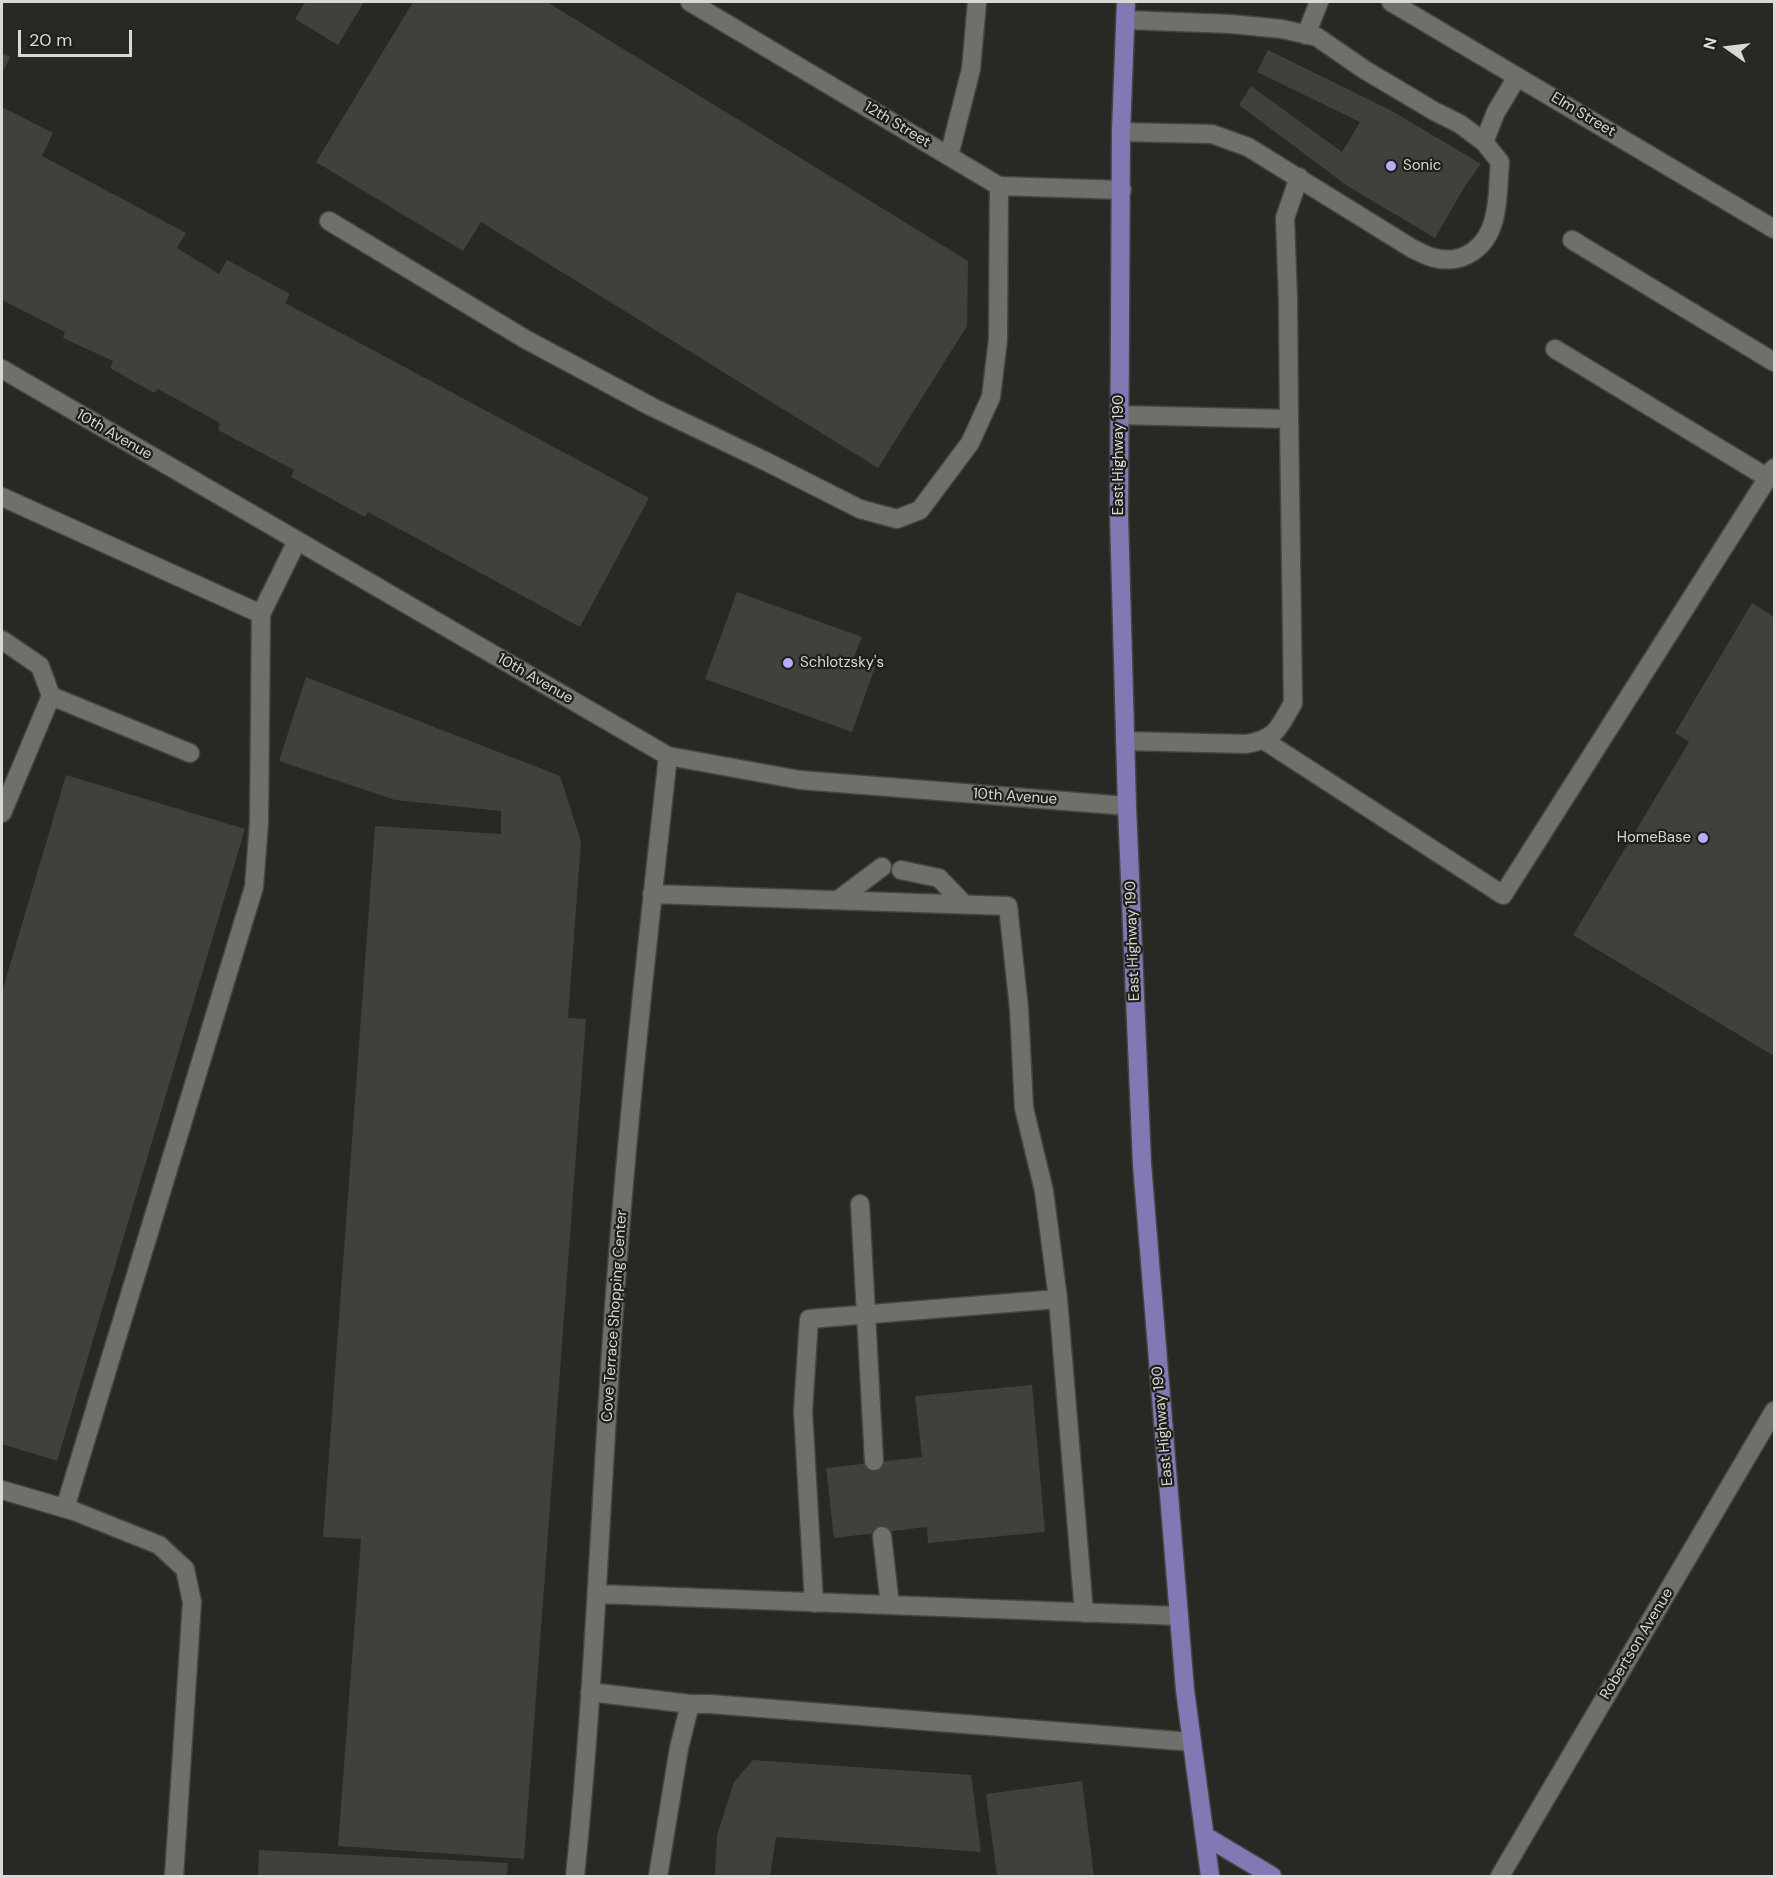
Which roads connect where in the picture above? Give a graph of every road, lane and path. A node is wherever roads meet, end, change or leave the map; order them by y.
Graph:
1 (690, 2) edge
2 (977, 2) edge
3 (1319, 2) edge
4 (1391, 2) edge
5 (1126, 11) edge
6 (1306, 35) junction
7 (1517, 77) junction
8 (1121, 132) junction
9 (1485, 142) junction
10 (948, 156) junction
11 (1299, 177) junction
12 (999, 186) junction
13 (1122, 190) junction
14 (329, 221) dead end
15 (1774, 229) edge
16 (1572, 240) dead end
17 (1555, 349) dead end
18 (1774, 362) edge
19 (2, 369) edge
20 (1119, 415) junction
21 (1288, 419) junction
22 (1771, 473) edge
23 (2, 497) edge
24 (297, 541) junction
25 (261, 614) junction
26 (4, 647) edge
27 (51, 696) junction
28 (1125, 741) junction
29 (1265, 741) junction
30 (190, 753) dead end
31 (668, 756) junction
32 (1127, 806) junction
33 (2, 813) edge
34 (882, 867) dead end
35 (901, 870) dead end
36 (652, 894) junction
37 (838, 900) junction
38 (964, 904) junction
39 (860, 1204) dead end
40 (1058, 1299) junction
41 (866, 1315) junction
42 (1774, 1411) edge
43 (874, 1461) dead end
44 (2, 1490) edge
45 (64, 1508) junction
46 (882, 1536) dead end
47 (598, 1594) junction
48 (814, 1603) junction
49 (890, 1605) junction
50 (1084, 1612) junction
51 (1179, 1616) junction
52 (590, 1692) junction
53 (690, 1704) junction
54 (1192, 1742) junction
55 (1205, 1836) junction
56 (174, 1876) edge
57 (575, 1876) edge
58 (658, 1876) edge
59 (1210, 1876) edge
60 (1272, 1876) edge
61 (1500, 1876) edge

1 - 10 street, 12th Street
2 - 10 street
3 - 6 street
4 - 7 street, Elm Street
5 - 6 street
5 - 8 main road, East Highway 190
6 - 9 street
7 - 9 street
7 - 15 street, Elm Street
8 - 11 street
8 - 13 main road, East Highway 190
9 - 11 street
10 - 12 street, 12th Street
11 - 21 street
12 - 13 street, 12th Street
12 - 14 street
13 - 20 main road, East Highway 190
16 - 18 street
17 - 22 street
19 - 24 street, 10th Avenue
20 - 21 street
20 - 28 main road, East Highway 190
21 - 29 street
22 - 29 street
23 - 25 street
24 - 25 street
24 - 31 street, 10th Avenue
25 - 45 street
26 - 27 street
27 - 30 street
27 - 33 street
28 - 29 street
28 - 32 main road, East Highway 190
31 - 32 street, 10th Avenue
31 - 36 street, Cove Terrace Shopping Center
32 - 51 main road, East Highway 190
34 - 37 street
35 - 38 street
36 - 37 street
36 - 47 street, Cove Terrace Shopping Center
37 - 38 street
38 - 40 street
39 - 41 street
40 - 41 street
40 - 50 street
41 - 43 street
41 - 48 street
42 - 61 street, Robertson Avenue
44 - 45 street
45 - 56 street
46 - 49 street
47 - 48 street
47 - 52 street, Cove Terrace Shopping Center
48 - 49 street
49 - 50 street
50 - 51 street
51 - 54 main road, East Highway 190
52 - 53 street
52 - 57 street, Cove Terrace Shopping Center
53 - 54 street
53 - 58 street
54 - 55 main road, East Highway 190
55 - 59 main road, East Highway 190
55 - 60 main road

